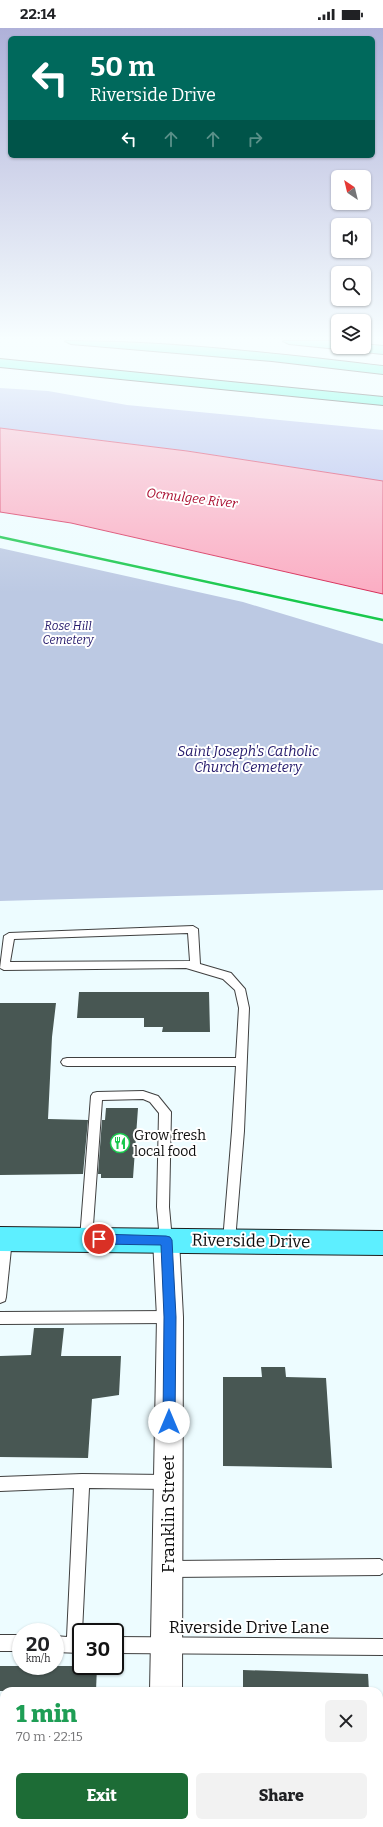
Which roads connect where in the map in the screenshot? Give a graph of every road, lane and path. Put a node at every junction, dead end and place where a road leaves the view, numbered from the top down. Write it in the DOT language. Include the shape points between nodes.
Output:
graph roads {
  1 [pos="195,967"];
  2 [pos="67,1062"];
  3 [pos="241,1062"];
  4 [pos="3,1239"];
  5 [pos="86,1239"];
  6 [pos="166,1240"];
  7 [pos="229,1241"];
  8 [pos="383,1243"];
  9 [pos="0,1297"];
  10 [pos="170,1317"];
  11 [pos="0,1318"];
  12 [pos="82,1481"];
  13 [pos="168,1482"];
  14 [pos="0,1484"];
  15 [pos="380,1567"];
  16 [pos="168,1569"];
  17 [pos="79,1623"];
  18 [pos="0,1643"];
  19 [pos="12,1643"];
  20 [pos="124,1645"];
  21 [pos="167,1646"];
  22 [pos="383,1647"];
  23 [pos="166,1687"];
  1 -- 1 [label="lane" via="186,964 4,966 9,936 193,929"];
  1 -- 3 [label="lane" via="227,976 240,989 244,1008"];
  2 -- 3 [label="lane"];
  3 -- 7 [label="lane"];
  4 -- 5 [label="main road, Riverside Drive"];
  4 -- 9 [label="lane"];
  5 -- 6 [label="main road, Riverside Drive"];
  5 -- 6 [label="lane" via="97,1096 143,1095 154,1099 165,1112 163,1207"];
  6 -- 7 [label="main road, Riverside Drive"];
  6 -- 10 [label="street, Franklin Street"];
  7 -- 8 [label="main road, Riverside Drive"];
  10 -- 11 [label="lane"];
  10 -- 13 [label="street, Franklin Street"];
  12 -- 13 [label="lane"];
  12 -- 14 [label="lane"];
  12 -- 17 [label="lane"];
  13 -- 16 [label="street, Franklin Street"];
  15 -- 16 [label="lane"];
  16 -- 21 [label="street, Franklin Street"];
  18 -- 19 [label="lane"];
  20 -- 21 [label="lane, Riverside Drive Lane"];
  21 -- 22 [label="lane, Riverside Drive Lane"];
  21 -- 23 [label="street, Franklin Street"];
}
